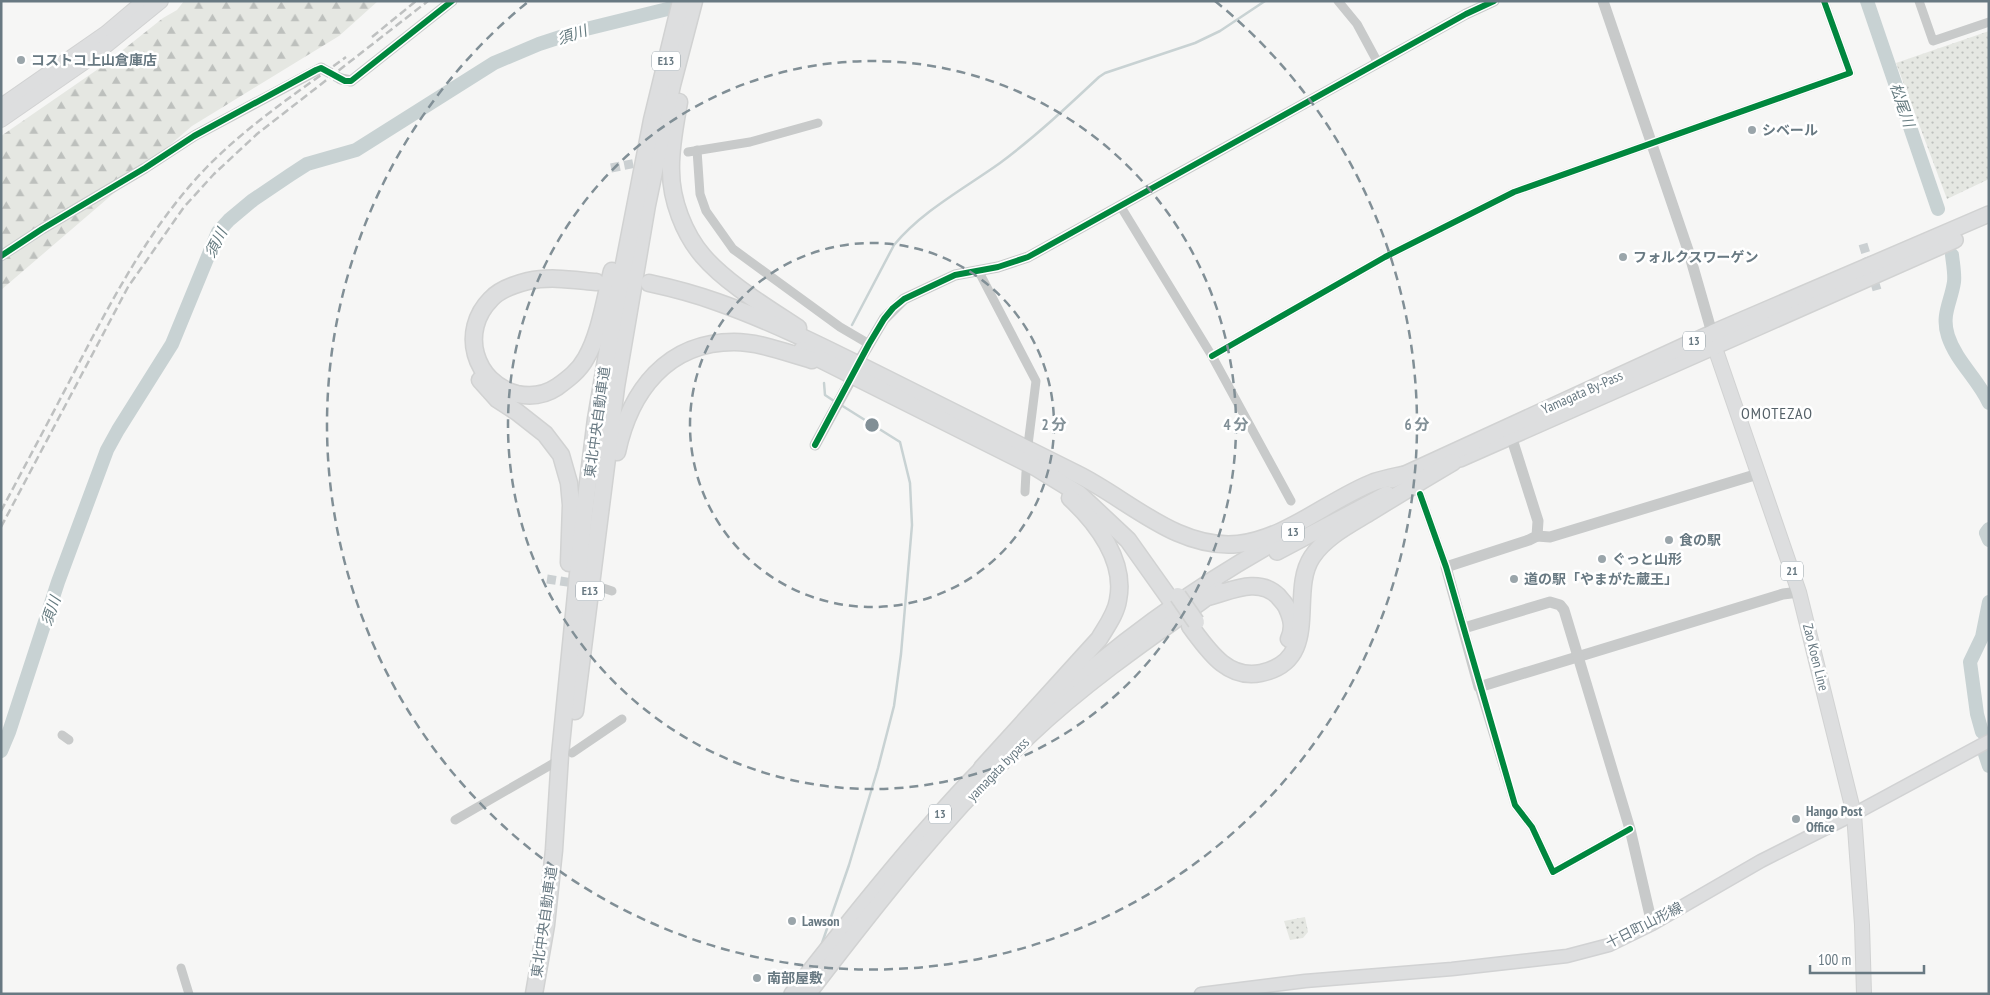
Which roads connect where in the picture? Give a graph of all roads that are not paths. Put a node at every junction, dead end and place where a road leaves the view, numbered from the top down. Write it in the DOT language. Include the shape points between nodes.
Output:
graph roads {
  1 [pos="144,1"];
  2 [pos="161,1"];
  3 [pos="452,1"];
  4 [pos="682,1"];
  5 [pos="695,1"];
  6 [pos="1338,1"];
  7 [pos="1494,1"];
  8 [pos="1603,1"];
  9 [pos="1824,1"];
  10 [pos="1919,1"];
  11 [pos="1989,22"];
  12 [pos="1378,63"];
  13 [pos="321,68"];
  14 [pos="341,79"];
  15 [pos="1,106"];
  16 [pos="1,120"];
  17 [pos="659,120"];
  18 [pos="818,123"];
  19 [pos="1651,142"];
  20 [pos="1121,207"];
  21 [pos="1989,214"];
  22 [pos="1989,224"];
  23 [pos="1,256"];
  24 [pos="978,270"];
  25 [pos="648,287"];
  26 [pos="1713,339"];
  27 [pos="869,344"];
  28 [pos="1212,356"];
  29 [pos="861,358"];
  30 [pos="841,363"];
  31 [pos="849,383"];
  32 [pos="1511,436"];
  33 [pos="815,445"];
  34 [pos="1028,448"];
  35 [pos="1453,462"];
  36 [pos="1031,469"];
  37 [pos="1402,474"];
  38 [pos="1758,474"];
  39 [pos="1026,492"];
  40 [pos="1420,494"];
  41 [pos="1291,501"];
  42 [pos="1537,536"];
  43 [pos="1446,567"];
  44 [pos="600,587"];
  45 [pos="612,591"];
  46 [pos="1799,592"];
  47 [pos="1207,598"];
  48 [pos="1175,599"];
  49 [pos="1193,624"];
  50 [pos="1464,628"];
  51 [pos="1579,656"];
  52 [pos="1479,687"];
  53 [pos="575,709"];
  54 [pos="622,719"];
  55 [pos="1989,741"];
  56 [pos="562,757"];
  57 [pos="982,768"];
  58 [pos="1854,814"];
  59 [pos="454,820"];
  60 [pos="1630,829"];
  61 [pos="554,850"];
  62 [pos="1652,924"];
  63 [pos="181,968"];
  64 [pos="189,994"];
  65 [pos="534,994"];
  66 [pos="792,994"];
  67 [pos="808,994"];
  68 [pos="1201,994"];
  69 [pos="1864,994"];
  1 -- 15 [label="main road" via="106,33"];
  2 -- 16 [label="main road" via="92,56"];
  3 -- 14 [label="street" via="351,81"];
  4 -- 17 [label="highway, E13" via="668,53"];
  5 -- 17 [label="highway, E13"];
  6 -- 12 [label="street" via="1356,24"];
  7 -- 12 [label="street"];
  8 -- 19 [label="street"];
  9 -- 19 [label="street" via="1850,73"];
  10 -- 11 [label="street" via="1932,41"];
  12 -- 20 [label="street"];
  13 -- 23 [label="street" via="194,136"];
  17 -- 30 [label="highway" via="675,201 685,228 702,256 725,277"];
  17 -- 53 [label="highway, 東北中央自動車道 / E13" via="616,388"];
  17 -- 56 [label="highway, 東北中央自動車道 / E13" via="610,336 596,419"];
  17 -- 56 [label="highway" via="616,256 594,341 586,359 570,378 550,391 528,396 504,390 486,374 476,357 473,336 479,315 492,298 509,287 548,279 598,278 540,272 509,277 488,288 473,307 465,328 466,352 477,377 497,399 545,434 561,455 569,483 571,505"];
  18 -- 27 [label="street" via="750,142 692,151 700,194 706,211 733,249 840,327"];
  19 -- 26 [label="street" via="1689,252"];
  19 -- 28 [label="street" via="1514,192 1475,211 1385,257"];
  20 -- 24 [label="street" via="1028,257"];
  20 -- 28 [label="street"];
  21 -- 26 [label="highway, Yamagata By-Pass / 13"];
  22 -- 26 [label="highway, Yamagata By-Pass / 13" via="1884,272"];
  24 -- 27 [label="street" via="955,275 904,299 884,319"];
  24 -- 34 [label="street" via="1036,381"];
  25 -- 30 [label="highway" via="752,324"];
  26 -- 32 [label="highway, Yamagata By-Pass / 13"];
  26 -- 37 [label="highway, Yamagata By-Pass / 13"];
  26 -- 38 [label="main road, Zao Koen Line / 21"];
  27 -- 29 [label="street"];
  28 -- 41 [label="street"];
  30 -- 34 [label="highway"];
  30 -- 36 [label="highway"];
  30 -- 53 [label="highway" via="752,344 719,343 675,358 647,383 627,418 619,443 606,509 590,643"];
  31 -- 33 [label="street"];
  32 -- 35 [label="highway, Yamagata By-Pass / 13"];
  32 -- 42 [label="street" via="1538,521"];
  34 -- 37 [label="highway" via="1176,532 1205,542 1238,544 1263,537 1374,482"];
  34 -- 48 [label="highway" via="1074,482 1121,524"];
  35 -- 47 [label="highway, Yamagata By-Pass / 13" via="1328,524 1274,554"];
  35 -- 49 [label="highway" via="1335,534 1312,557 1306,573 1302,625 1297,644 1278,667 1257,674 1233,671 1222,665"];
  36 -- 39 [label="street"];
  36 -- 48 [label="highway" via="1079,494 1104,516 1128,540"];
  36 -- 57 [label="highway" via="1078,506 1102,535 1114,559 1118,601 1099,639"];
  37 -- 57 [label="highway, Yamagata By-Pass / 13" via="1268,546 1176,605 1086,672"];
  38 -- 42 [label="street" via="1550,537"];
  38 -- 46 [label="main road, Zao Koen Line / 21"];
  40 -- 43 [label="street"];
  42 -- 43 [label="street"];
  43 -- 50 [label="street"];
  44 -- 45 [label="street"];
  46 -- 51 [label="street" via="1783,594"];
  46 -- 58 [label="main road, Zao Koen Line / 21"];
  47 -- 49 [label="highway" via="1242,587 1263,588 1274,593 1286,605 1292,620 1285,649 1272,661 1252,665 1238,662 1225,656"];
  47 -- 67 [label="highway, yamagata bypass / 13" via="1112,666 1029,736 973,792 920,853"];
  48 -- 49 [label="highway"];
  50 -- 51 [label="street" via="1550,602 1556,603 1564,610"];
  50 -- 52 [label="street"];
  51 -- 52 [label="street"];
  51 -- 60 [label="street"];
  52 -- 60 [label="street" via="1514,805 1532,827 1553,872"];
  53 -- 61 [label="highway, 東北中央自動車道 / E13"];
  54 -- 56 [label="street"];
  55 -- 58 [label="main road, 十日町山形線"];
  56 -- 59 [label="street"];
  56 -- 61 [label="highway, 東北中央自動車道 / E13"];
  57 -- 66 [label="highway, yamagata bypass / 13" via="876,889"];
  58 -- 62 [label="main road, 十日町山形線"];
  58 -- 69 [label="main road, Zao Koen Line / 21"];
  60 -- 62 [label="street"];
  61 -- 65 [label="highway, 東北中央自動車道 / E13"];
  62 -- 68 [label="main road, 十日町山形線" via="1609,945 1567,956"];
  63 -- 64 [label="street"];
}
